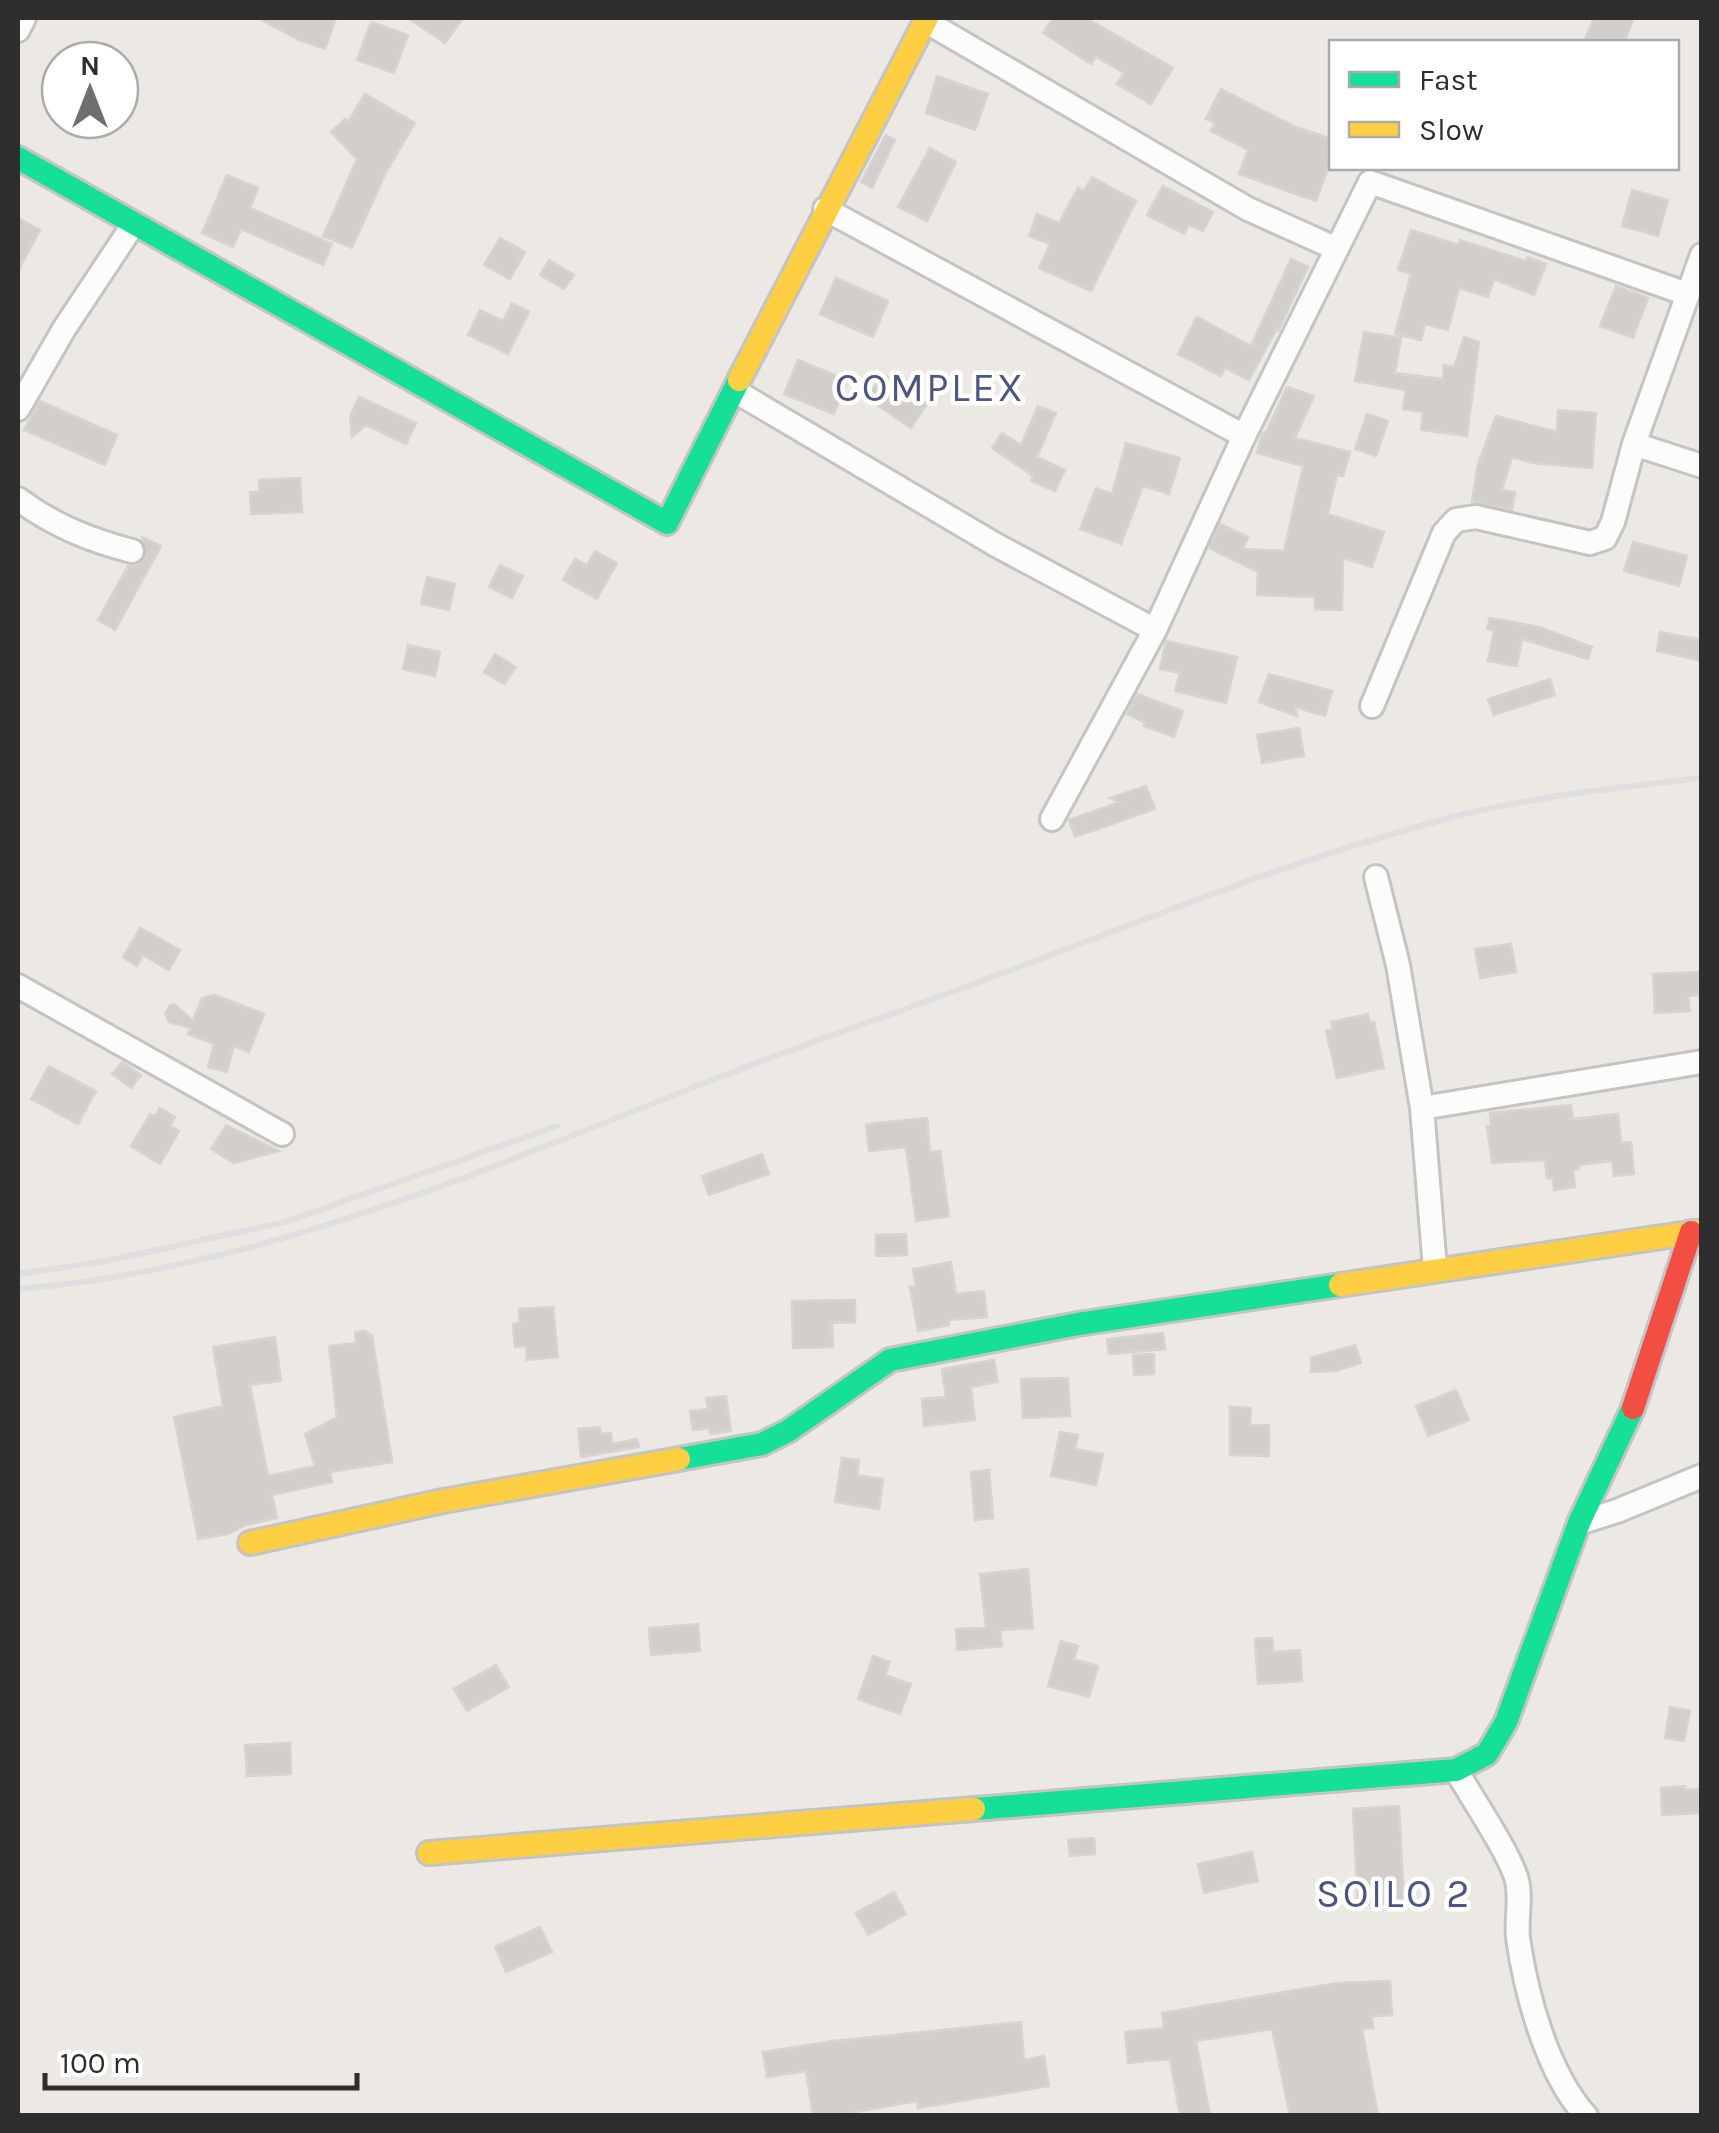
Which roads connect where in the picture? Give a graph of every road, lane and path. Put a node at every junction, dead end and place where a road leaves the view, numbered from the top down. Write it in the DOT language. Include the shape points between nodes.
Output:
graph roads {
  1 [pos="24,18"];
  2 [pos="926,19"];
  3 [pos="18,30"];
  4 [pos="18,158"];
  5 [pos="825,209"];
  6 [pos="134,224"];
  7 [pos="1337,250"];
  8 [pos="1702,255"];
  9 [pos="1688,294"];
  10 [pos="735,391"];
  11 [pos="18,409"];
  12 [pos="1244,436"];
  13 [pos="1634,444"];
  14 [pos="1702,466"];
  15 [pos="18,500"];
  16 [pos="132,551"];
  17 [pos="1155,630"];
  18 [pos="1372,706"];
  19 [pos="1052,819"];
  20 [pos="1376,877"];
  21 [pos="18,986"];
  22 [pos="1702,1062"];
  23 [pos="1422,1108"];
  24 [pos="282,1134"];
  25 [pos="1696,1232"];
  26 [pos="1435,1268"];
  27 [pos="1702,1476"];
  28 [pos="1580,1522"];
  29 [pos="250,1543"];
  30 [pos="1456,1770"];
  31 [pos="429,1854"];
  32 [pos="1586,2116"];
  1 -- 3 [label="street"];
  2 -- 5 [label="street"];
  2 -- 7 [label="street" via="1248,209"];
  4 -- 6 [label="street"];
  5 -- 10 [label="street"];
  5 -- 12 [label="street"];
  6 -- 10 [label="street" via="666,523"];
  6 -- 11 [label="street"];
  7 -- 9 [label="street" via="1370,182"];
  7 -- 12 [label="street"];
  8 -- 9 [label="street"];
  9 -- 13 [label="street"];
  10 -- 17 [label="street"];
  12 -- 17 [label="street"];
  13 -- 14 [label="street"];
  13 -- 18 [label="street" via="1605,538 1590,543 1476,518 1456,520 1444,533"];
  15 -- 16 [label="street" via="50,522"];
  17 -- 19 [label="street"];
  20 -- 23 [label="street"];
  21 -- 24 [label="street"];
  22 -- 23 [label="street"];
  23 -- 26 [label="street"];
  25 -- 26 [label="street"];
  25 -- 28 [label="street" via="1640,1392"];
  26 -- 29 [label="street" via="890,1360 762,1444"];
  27 -- 28 [label="street"];
  28 -- 30 [label="street" via="1506,1722 1487,1754"];
  30 -- 31 [label="street"];
  30 -- 32 [label="street" via="1517,1879 1518,1935 1532,2006"];
}
